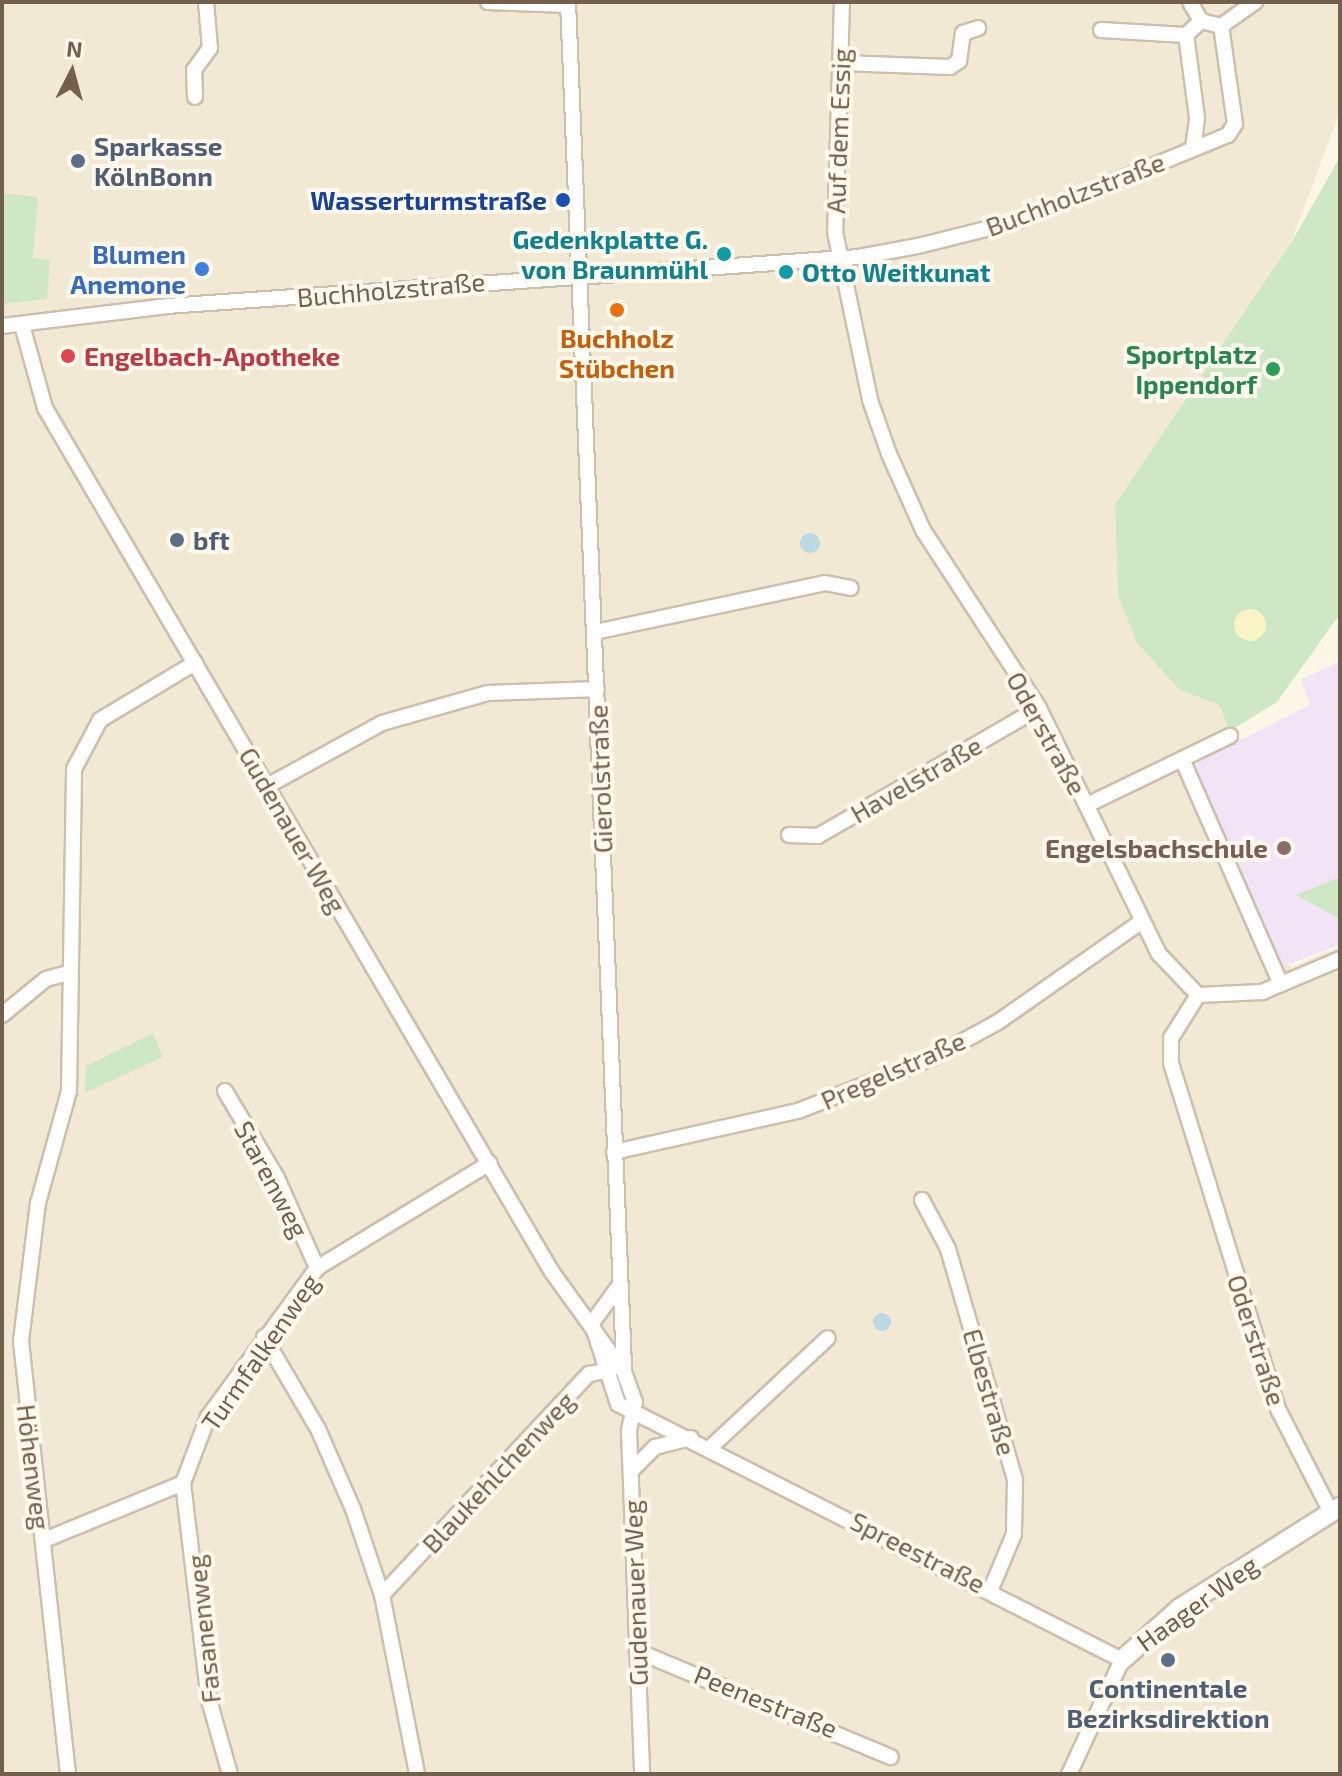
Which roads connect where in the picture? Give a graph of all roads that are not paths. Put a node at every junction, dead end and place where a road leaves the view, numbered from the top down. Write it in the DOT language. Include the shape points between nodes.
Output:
graph roads {
  1 [pos="488,2"];
  2 [pos="842,2"];
  3 [pos="1190,2"];
  4 [pos="1255,2"];
  5 [pos="204,3"];
  6 [pos="568,4"];
  7 [pos="1201,21"];
  8 [pos="1221,26"];
  9 [pos="978,28"];
  10 [pos="1101,30"];
  11 [pos="1186,35"];
  12 [pos="841,63"];
  13 [pos="195,97"];
  14 [pos="1193,148"];
  15 [pos="844,257"];
  16 [pos="581,273"];
  17 [pos="22,325"];
  18 [pos="2,326"];
  19 [pos="851,588"];
  20 [pos="595,632"];
  21 [pos="195,663"];
  22 [pos="597,689"];
  23 [pos="1039,708"];
  24 [pos="1230,736"];
  25 [pos="1182,759"];
  26 [pos="267,786"];
  27 [pos="1087,805"];
  28 [pos="789,835"];
  29 [pos="1142,921"];
  30 [pos="1340,959"];
  31 [pos="68,973"];
  32 [pos="1281,984"];
  33 [pos="1198,995"];
  34 [pos="2,1015"];
  35 [pos="225,1091"];
  36 [pos="614,1152"];
  37 [pos="490,1163"];
  38 [pos="922,1200"];
  39 [pos="317,1268"];
  40 [pos="619,1286"];
  41 [pos="592,1323"];
  42 [pos="264,1337"];
  43 [pos="828,1338"];
  44 [pos="604,1371"];
  45 [pos="624,1372"];
  46 [pos="633,1413"];
  47 [pos="691,1438"];
  48 [pos="712,1446"];
  49 [pos="630,1472"];
  50 [pos="183,1483"];
  51 [pos="1336,1509"];
  52 [pos="44,1540"];
  53 [pos="991,1589"];
  54 [pos="382,1595"];
  55 [pos="637,1651"];
  56 [pos="1122,1660"];
  57 [pos="891,1757"];
  58 [pos="68,1774"];
  59 [pos="230,1774"];
  60 [pos="417,1774"];
  61 [pos="642,1774"];
  62 [pos="1069,1774"];
  1 -- 6 [label="street"];
  2 -- 12 [label="street, Auf dem Essig"];
  3 -- 7 [label="street"];
  4 -- 8 [label="street"];
  5 -- 13 [label="street" via="210,48 194,70"];
  6 -- 16 [label="street, Gierolstraße"];
  7 -- 8 [label="street"];
  7 -- 11 [label="street"];
  8 -- 14 [label="street, Buchholzstraße" via="1235,124 1219,140"];
  9 -- 12 [label="street" via="963,33 959,61 950,67"];
  10 -- 11 [label="street"];
  11 -- 14 [label="street, Buchholzstraße" via="1197,118"];
  12 -- 15 [label="street, Auf dem Essig" via="835,218"];
  14 -- 15 [label="street, Buchholzstraße" via="1018,221"];
  15 -- 16 [label="street, Buchholzstraße"];
  15 -- 23 [label="street, Oderstraße" via="870,400 903,489"];
  16 -- 17 [label="street, Buchholzstraße"];
  16 -- 20 [label="street, Gierolstraße"];
  17 -- 18 [label="street, Buchholzstraße"];
  17 -- 21 [label="street, Gudenauer Weg" via="45,408"];
  19 -- 20 [label="street" via="825,583"];
  20 -- 22 [label="street, Gierolstraße"];
  21 -- 26 [label="street, Gudenauer Weg"];
  21 -- 31 [label="street, Höhenweg" via="100,720 77,753"];
  22 -- 26 [label="street" via="488,693 382,723"];
  22 -- 36 [label="street, Gierolstraße"];
  23 -- 27 [label="street, Oderstraße"];
  23 -- 28 [label="street, Havelstraße" via="818,836"];
  24 -- 25 [label="street"];
  25 -- 27 [label="street"];
  25 -- 32 [label="street"];
  26 -- 37 [label="street, Gudenauer Weg"];
  27 -- 29 [label="street, Oderstraße"];
  29 -- 33 [label="street, Oderstraße" via="1159,954"];
  29 -- 36 [label="street, Pregelstraße" via="998,1022 932,1058 798,1111"];
  30 -- 32 [label="street"];
  31 -- 34 [label="street" via="46,979"];
  31 -- 52 [label="street, Höhenweg" via="69,1091 38,1203 21,1341"];
  32 -- 33 [label="street" via="1243,997"];
  33 -- 51 [label="street, Oderstraße" via="1176,1027 1171,1063 1279,1411"];
  35 -- 39 [label="street, Starenweg" via="277,1178"];
  36 -- 40 [label="street, Gierolstraße"];
  37 -- 39 [label="street, Turmfalkenweg"];
  37 -- 41 [label="street, Gudenauer Weg" via="556,1278"];
  38 -- 53 [label="street, Elbestraße" via="944,1236 1015,1480 1014,1534"];
  39 -- 42 [label="street, Turmfalkenweg"];
  40 -- 41 [label="street"];
  40 -- 45 [label="street, Gierolstraße" via="627,1318"];
  41 -- 44 [label="street, Gudenauer Weg"];
  41 -- 45 [label="street, Gudenauer Weg"];
  42 -- 50 [label="street, Turmfalkenweg" via="208,1417"];
  42 -- 54 [label="street" via="318,1429"];
  43 -- 48 [label="street"];
  44 -- 45 [label="street"];
  44 -- 46 [label="street, Gudenauer Weg" via="618,1404"];
  44 -- 54 [label="street, Blaukehlchenweg" via="589,1374"];
  45 -- 46 [label="street, Gudenauer Weg"];
  46 -- 47 [label="street, Spreestraße"];
  46 -- 49 [label="street, Gudenauer Weg"];
  47 -- 48 [label="street, Spreestraße"];
  47 -- 49 [label="street" via="655,1447"];
  48 -- 53 [label="street, Spreestraße"];
  49 -- 55 [label="street, Gudenauer Weg"];
  50 -- 52 [label="street"];
  50 -- 59 [label="street, Fasanenweg" via="209,1700"];
  51 -- 56 [label="street, Haager Weg" via="1180,1608"];
  52 -- 58 [label="street, Höhenweg"];
  53 -- 56 [label="street, Spreestraße"];
  54 -- 60 [label="street"];
  55 -- 57 [label="street, Peenestraße"];
  55 -- 61 [label="street, Gudenauer Weg"];
  56 -- 62 [label="street, Haager Weg"];
}
